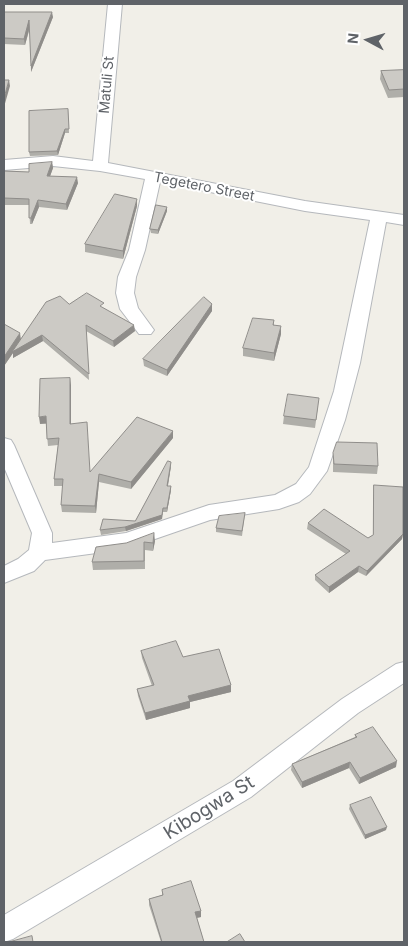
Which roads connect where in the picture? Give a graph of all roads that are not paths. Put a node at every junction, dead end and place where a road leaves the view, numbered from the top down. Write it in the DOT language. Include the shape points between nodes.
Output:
graph roads {
  1 [pos="115,4"];
  2 [pos="4,165"];
  3 [pos="100,166"];
  4 [pos="152,177"];
  5 [pos="379,218"];
  6 [pos="404,220"];
  7 [pos="145,330"];
  8 [pos="4,445"];
  9 [pos="40,552"];
  10 [pos="4,576"];
  11 [pos="404,671"];
  12 [pos="4,930"];
  1 -- 3 [label="street, Matuli St"];
  2 -- 3 [label="street, Tegetero Street" via="53,161"];
  3 -- 4 [label="street, Tegetero Street"];
  4 -- 5 [label="street, Tegetero Street"];
  4 -- 7 [label="street" via="125,293 130,309"];
  5 -- 6 [label="street, Tegetero Street"];
  5 -- 9 [label="street" via="331,432 314,477 300,492 277,504 231,507 208,513 137,539"];
  8 -- 9 [label="street" via="42,533"];
  9 -- 10 [label="street" via="30,563"];
  11 -- 12 [label="street, Kibogwa St" via="350,706 242,789"];
}
